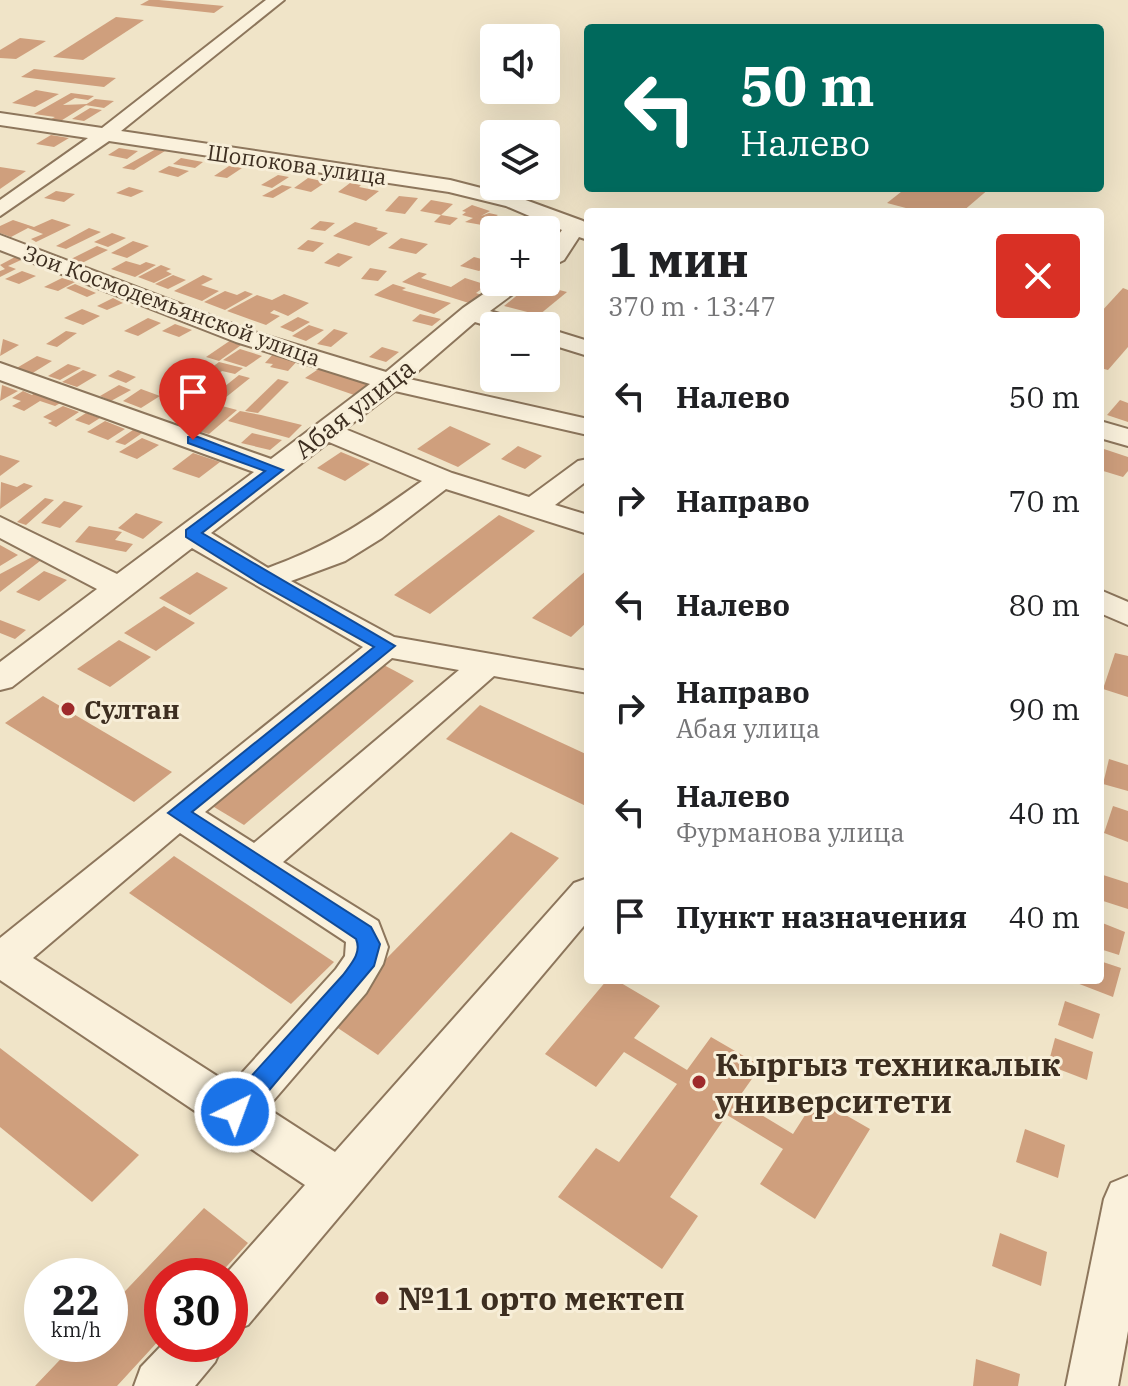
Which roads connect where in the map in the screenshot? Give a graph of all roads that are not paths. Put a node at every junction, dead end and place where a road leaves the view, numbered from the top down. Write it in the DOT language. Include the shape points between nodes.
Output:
graph roads {
  1 [pos="276,0"];
  2 [pos="0,119"];
  3 [pos="105,135"];
  4 [pos="0,210"];
  5 [pos="581,229"];
  6 [pos="0,242"];
  7 [pos="560,251"];
  8 [pos="496,296"];
  9 [pos="471,313"];
  10 [pos="480,316"];
  11 [pos="560,340"];
  12 [pos="584,348"];
  13 [pos="0,371"];
  14 [pos="391,381"];
  15 [pos="584,426"];
  16 [pos="1104,430"];
  17 [pos="326,431"];
  18 [pos="1128,438"];
  19 [pos="276,470"];
  20 [pos="584,470"];
  21 [pos="442,479"];
  22 [pos="533,508"];
  23 [pos="584,524"];
  24 [pos="0,526"];
  25 [pos="191,534"];
  26 [pos="265,580"];
  27 [pos="118,587"];
  28 [pos="1104,602"];
  29 [pos="1128,615"];
  30 [pos="386,646"];
  31 [pos="490,662"];
  32 [pos="0,679"];
  33 [pos="584,681"];
  34 [pos="178,813"];
  35 [pos="255,864"];
  36 [pos="584,899"];
  37 [pos="2,961"];
  38 [pos="235,1112"];
  39 [pos="341,1182"];
  40 [pos="1128,1199"];
  41 [pos="248,1287"];
  42 [pos="181,1362"];
  43 [pos="160,1386"];
  44 [pos="1092,1386"];
  1 -- 3 [label="street"];
  2 -- 3 [label="street, Шопокова улица"];
  3 -- 4 [label="street"];
  3 -- 5 [label="street, Шопокова улица" via="450,186 513,202"];
  5 -- 7 [label="street"];
  6 -- 14 [label="street, Зои Космодемьянской улица" via="247,337"];
  8 -- 9 [label="street, Абая улица"];
  9 -- 10 [label="street"];
  9 -- 14 [label="street, Абая улица"];
  11 -- 12 [label="street"];
  13 -- 19 [label="street"];
  14 -- 15 [label="street, Зои Космодемьянской улица"];
  14 -- 17 [label="street, Абая улица"];
  16 -- 18 [label="street"];
  17 -- 19 [label="street, Абая улица"];
  17 -- 21 [label="street"];
  19 -- 25 [label="street, Абая улица"];
  20 -- 22 [label="street"];
  21 -- 22 [label="street"];
  21 -- 26 [label="street" via="334,554"];
  22 -- 23 [label="street"];
  24 -- 27 [label="street"];
  25 -- 26 [label="street"];
  25 -- 27 [label="street, Абая улица"];
  26 -- 30 [label="street"];
  27 -- 32 [label="street, Абая улица"];
  28 -- 29 [label="street"];
  30 -- 31 [label="street"];
  30 -- 34 [label="street"];
  31 -- 33 [label="street"];
  31 -- 35 [label="street"];
  34 -- 35 [label="street"];
  34 -- 37 [label="street"];
  35 -- 38 [label="street" via="364,933 369,944 366,960 351,981"];
  36 -- 39 [label="street"];
  37 -- 38 [label="street"];
  38 -- 39 [label="street"];
  39 -- 41 [label="street"];
  40 -- 44 [label="street"];
  42 -- 43 [label="street"];
}
